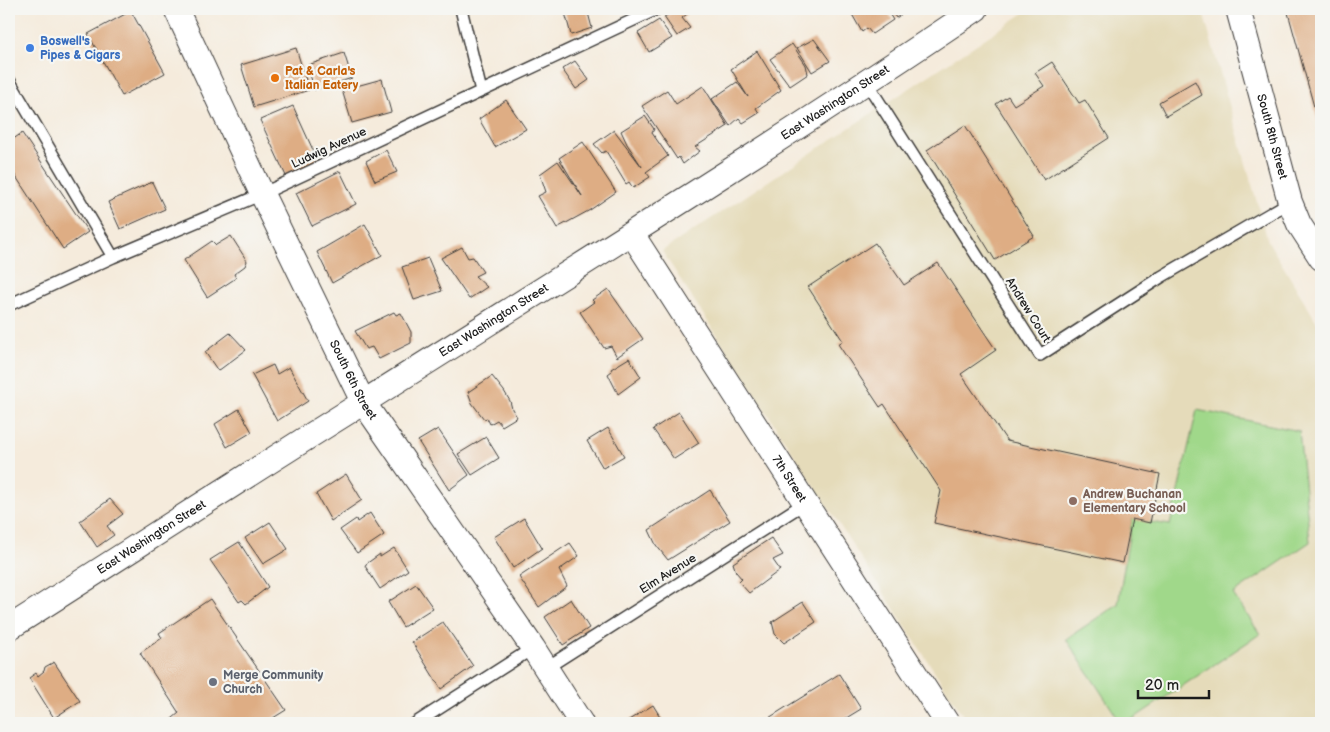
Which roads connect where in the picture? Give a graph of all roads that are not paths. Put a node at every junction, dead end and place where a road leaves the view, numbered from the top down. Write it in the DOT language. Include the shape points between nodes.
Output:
graph roads {
  1 [pos="176,9"];
  2 [pos="461,9"];
  3 [pos="657,9"];
  4 [pos="976,9"];
  5 [pos="1238,9"];
  6 [pos="9,80"];
  7 [pos="867,83"];
  8 [pos="481,91"];
  9 [pos="262,194"];
  10 [pos="1290,202"];
  11 [pos="632,234"];
  12 [pos="113,258"];
  13 [pos="1321,258"];
  14 [pos="9,305"];
  15 [pos="363,402"];
  16 [pos="805,503"];
  17 [pos="9,628"];
  18 [pos="533,648"];
  19 [pos="546,668"];
  20 [pos="938,720"];
  21 [pos="416,723"];
  22 [pos="581,723"];
  1 -- 9 [label="street, South 6th Street"];
  2 -- 8 [label="lane"];
  3 -- 8 [label="lane, Ludwig Avenue"];
  4 -- 7 [label="street, East Washington Street"];
  5 -- 10 [label="street, South 8th Street"];
  6 -- 12 [label="lane"];
  7 -- 10 [label="lane, Andrew Court" via="1040,355 1161,277"];
  7 -- 11 [label="street, East Washington Street"];
  8 -- 9 [label="lane, Ludwig Avenue"];
  9 -- 12 [label="lane, Ludwig Avenue"];
  9 -- 15 [label="street, South 6th Street"];
  10 -- 13 [label="street, South 8th Street" via="1299,224"];
  11 -- 15 [label="street, East Washington Street"];
  11 -- 16 [label="street, 7th Street"];
  12 -- 14 [label="lane, Ludwig Avenue"];
  15 -- 17 [label="street, East Washington Street"];
  15 -- 18 [label="street, South 6th Street"];
  16 -- 19 [label="lane, Elm Avenue"];
  16 -- 20 [label="street, 7th Street"];
  18 -- 19 [label="street, South 6th Street"];
  18 -- 21 [label="lane"];
  19 -- 22 [label="street, South 6th Street"];
}
